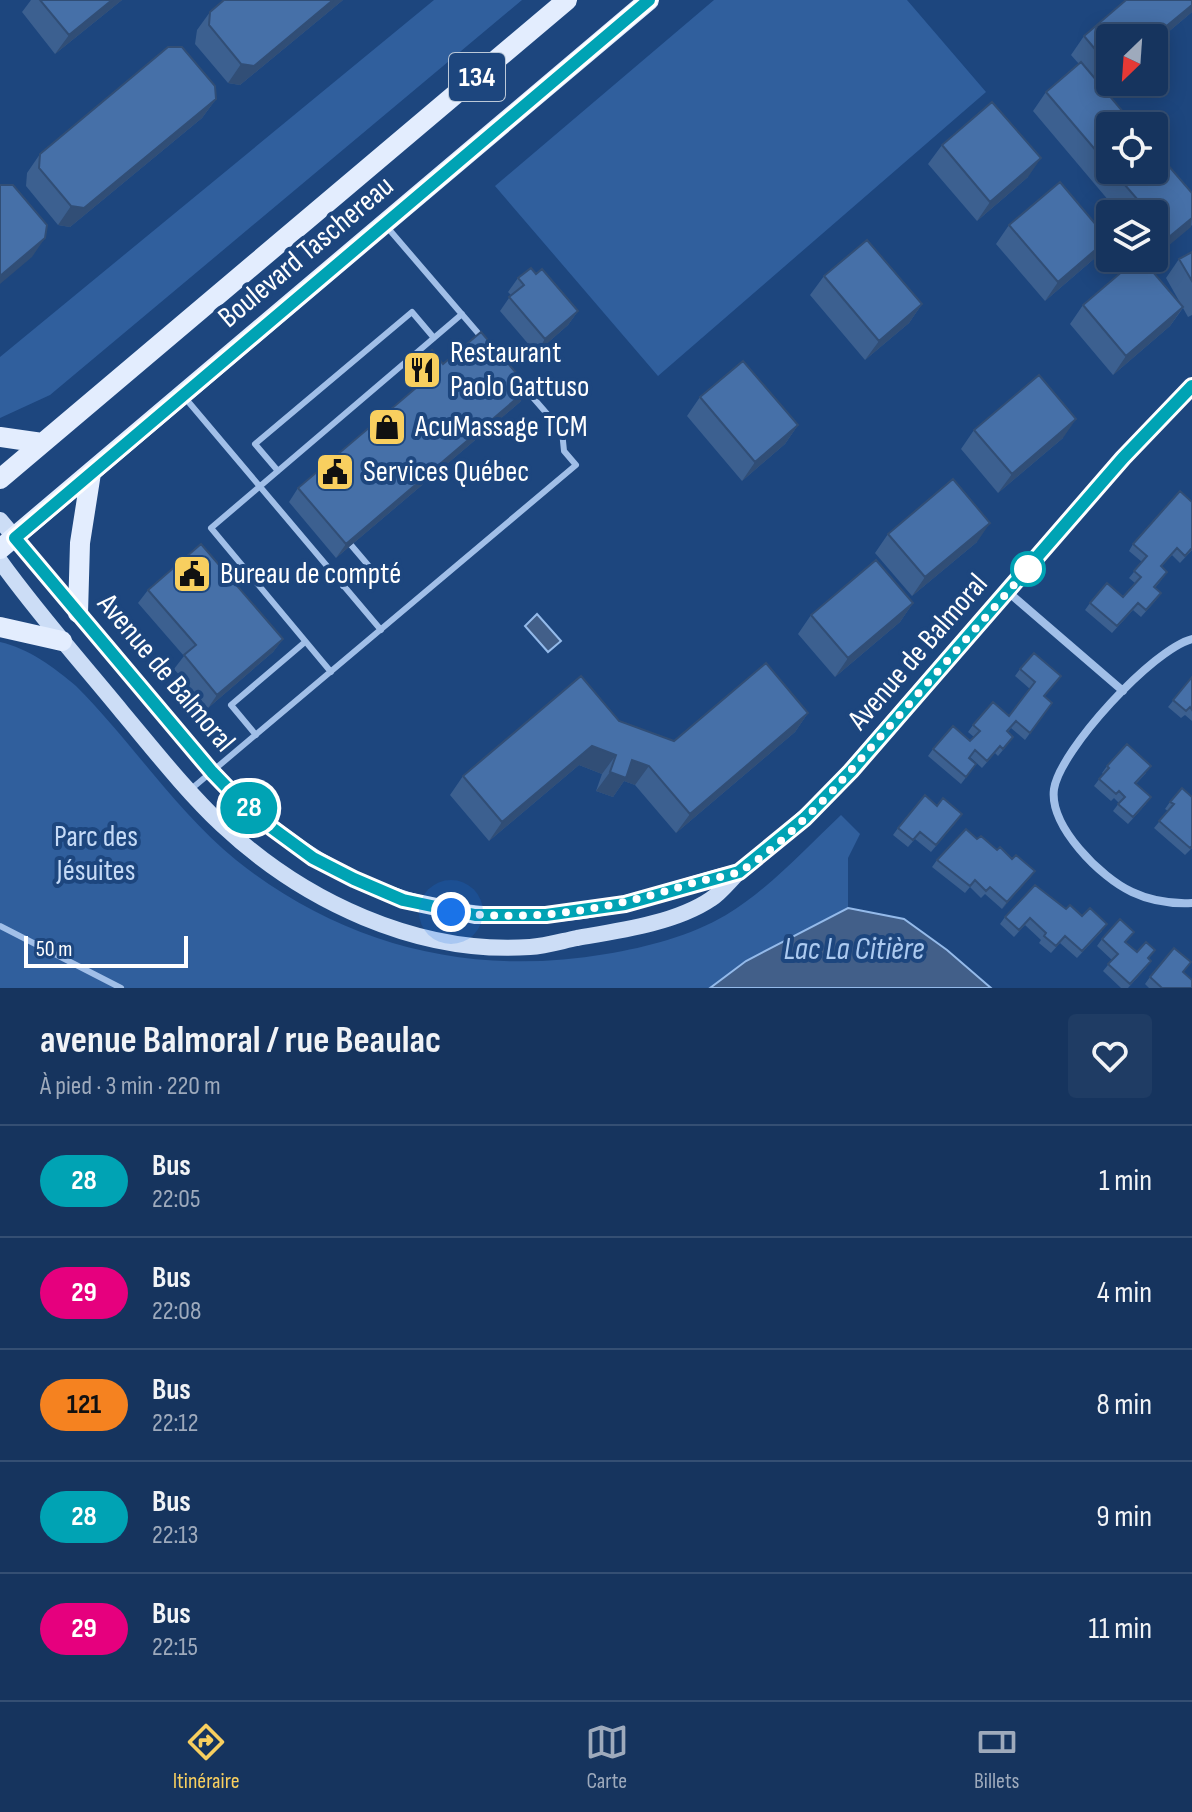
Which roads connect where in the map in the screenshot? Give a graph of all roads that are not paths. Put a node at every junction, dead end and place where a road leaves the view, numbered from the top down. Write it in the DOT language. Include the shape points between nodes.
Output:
graph roads {
  1 [pos="567,0"];
  2 [pos="649,0"];
  3 [pos="385,224"];
  4 [pos="462,314"];
  5 [pos="434,338"];
  6 [pos="489,346"];
  7 [pos="516,378"];
  8 [pos="1192,386"];
  9 [pos="183,396"];
  10 [pos="0,437"];
  11 [pos="42,443"];
  12 [pos="278,471"];
  13 [pos="91,473"];
  14 [pos="0,479"];
  15 [pos="260,486"];
  16 [pos="0,520"];
  17 [pos="7,544"];
  18 [pos="351,545"];
  19 [pos="0,561"];
  20 [pos="343,586"];
  21 [pos="1008,592"];
  22 [pos="78,613"];
  23 [pos="0,627"];
  24 [pos="381,630"];
  25 [pos="1192,639"];
  26 [pos="62,641"];
  27 [pos="305,642"];
  28 [pos="331,672"];
  29 [pos="1123,691"];
  30 [pos="256,735"];
  31 [pos="212,772"];
  32 [pos="190,790"];
  33 [pos="739,872"];
  34 [pos="1192,903"];
  35 [pos="0,926"];
  36 [pos="121,988"];
  1 -- 11 [label="main road, Boulevard Taschereau / 134"];
  2 -- 3 [label="main road, Boulevard Taschereau / 134"];
  3 -- 4 [label="lane"];
  3 -- 9 [label="main road, Boulevard Taschereau / 134"];
  4 -- 5 [label="lane"];
  4 -- 6 [label="lane"];
  5 -- 12 [label="lane"];
  5 -- 12 [label="lane" via="412,312 255,444"];
  7 -- 24 [label="lane" via="562,431 564,451 576,465"];
  8 -- 21 [label="street, Avenue de Balmoral"];
  9 -- 13 [label="main road, Boulevard Taschereau / 134"];
  9 -- 15 [label="lane"];
  10 -- 11 [label="main road"];
  11 -- 14 [label="main road, Boulevard Taschereau / 134"];
  12 -- 15 [label="lane"];
  13 -- 17 [label="main road, Boulevard Taschereau / 134"];
  13 -- 22 [label="main road" via="80,543"];
  15 -- 20 [label="lane"];
  15 -- 27 [label="lane" via="211,528"];
  16 -- 17 [label="street, Avenue de Balmoral"];
  17 -- 22 [label="street, Avenue de Balmoral"];
  18 -- 20 [label="lane" via="368,565"];
  19 -- 26 [label="street, Avenue de Balmoral"];
  20 -- 24 [label="lane"];
  21 -- 29 [label="street"];
  21 -- 33 [label="street, Avenue de Balmoral" via="829,795"];
  22 -- 31 [label="street, Avenue de Balmoral"];
  23 -- 26 [label="main road"];
  24 -- 28 [label="lane"];
  25 -- 29 [label="street" via="1156,659"];
  26 -- 32 [label="street, Avenue de Balmoral"];
  27 -- 28 [label="lane"];
  27 -- 30 [label="lane" via="231,705"];
  28 -- 30 [label="lane"];
  29 -- 34 [label="street" via="1065,761 1053,803 1071,839 1125,888 1153,900"];
  30 -- 31 [label="lane"];
  31 -- 32 [label="lane"];
  31 -- 33 [label="street, Avenue de Balmoral" via="259,818 313,858 403,900 451,912 500,916 587,911"];
  32 -- 33 [label="street, Avenue de Balmoral" via="247,848 300,885 369,919 446,941 531,947 622,930 712,899"];
  35 -- 36 [label="lane"];
}
